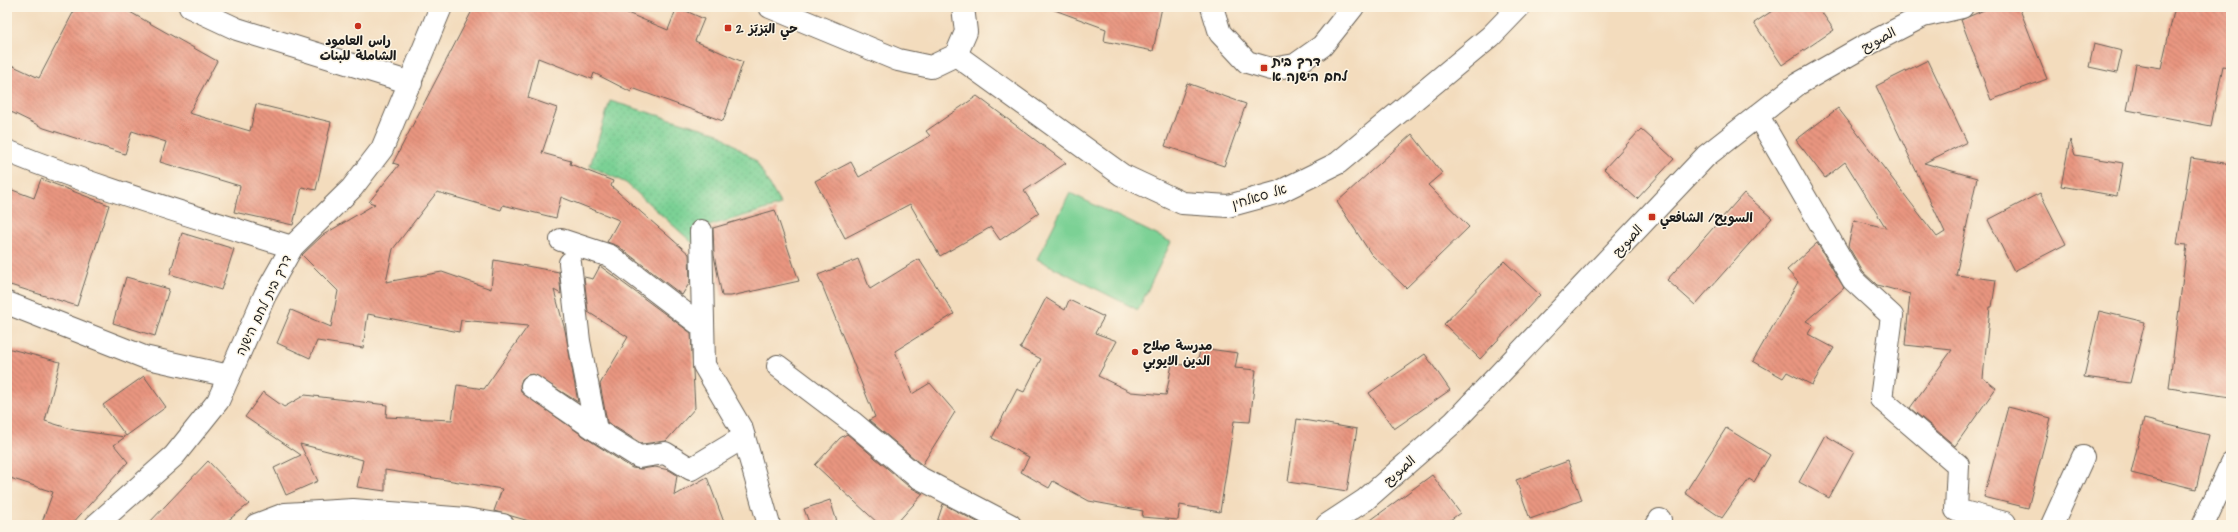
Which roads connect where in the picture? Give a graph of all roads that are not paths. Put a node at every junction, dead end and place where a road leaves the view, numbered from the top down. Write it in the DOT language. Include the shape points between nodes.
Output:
graph roads {
  1 [pos="190,7"];
  2 [pos="441,7"];
  3 [pos="770,7"];
  4 [pos="964,7"];
  5 [pos="1212,7"];
  6 [pos="1353,7"];
  7 [pos="1519,7"];
  8 [pos="1962,7"];
  9 [pos="956,54"];
  10 [pos="411,83"];
  11 [pos="1758,116"];
  12 [pos="7,151"];
  13 [pos="701,232"];
  14 [pos="561,240"];
  15 [pos="292,247"];
  16 [pos="570,263"];
  17 [pos="7,303"];
  18 [pos="703,328"];
  19 [pos="778,366"];
  20 [pos="229,376"];
  21 [pos="532,386"];
  22 [pos="596,430"];
  23 [pos="744,437"];
  24 [pos="2083,457"];
  25 [pos="2231,464"];
  26 [pos="468,522"];
  27 [pos="2005,523"];
  28 [pos="96,525"];
  29 [pos="256,525"];
  30 [pos="503,525"];
  31 [pos="769,525"];
  32 [pos="1010,525"];
  33 [pos="1327,525"];
  34 [pos="2052,525"];
  35 [pos="2203,525"];
  1 -- 10 [label="street" via="237,29"];
  2 -- 10 [label="street, דרך בית לחם הישנה"];
  3 -- 9 [label="street" via="898,60 931,67"];
  4 -- 9 [label="street" via="966,32"];
  5 -- 6 [label="street" via="1220,33 1247,62 1271,69 1295,65 1322,46"];
  7 -- 9 [label="street, אל סאלחין" via="1491,36 1338,163 1279,192 1228,206 1182,203 1122,175"];
  8 -- 11 [label="street, الصويح" via="1923,16 1861,48 1798,84"];
  10 -- 15 [label="street, דרך בית לחם הישנה" via="382,149 352,188"];
  11 -- 27 [label="street" via="1853,280 1892,316 1881,399 1958,465 1956,510"];
  11 -- 33 [label="street, الصويح" via="1706,156 1454,422 1364,500"];
  12 -- 15 [label="street" via="56,171"];
  13 -- 18 [label="street"];
  14 -- 18 [label="street" via="610,256"];
  15 -- 20 [label="street, דרך בית לחם הישנה" via="265,295"];
  16 -- 22 [label="street" via="579,341"];
  17 -- 20 [label="street" via="144,357"];
  18 -- 23 [label="street" via="704,365"];
  19 -- 32 [label="street" via="852,422 916,476"];
  20 -- 28 [label="street, דרך בית לחם הישנה" via="218,401 174,456"];
  21 -- 22 [label="street"];
  22 -- 23 [label="street" via="639,457 665,453 691,469"];
  23 -- 31 [label="street"];
  24 -- 34 [label="street"];
  25 -- 35 [label="street"];
  26 -- 29 [label="street" via="353,510 285,514"];
  26 -- 30 [label="street"];
}
